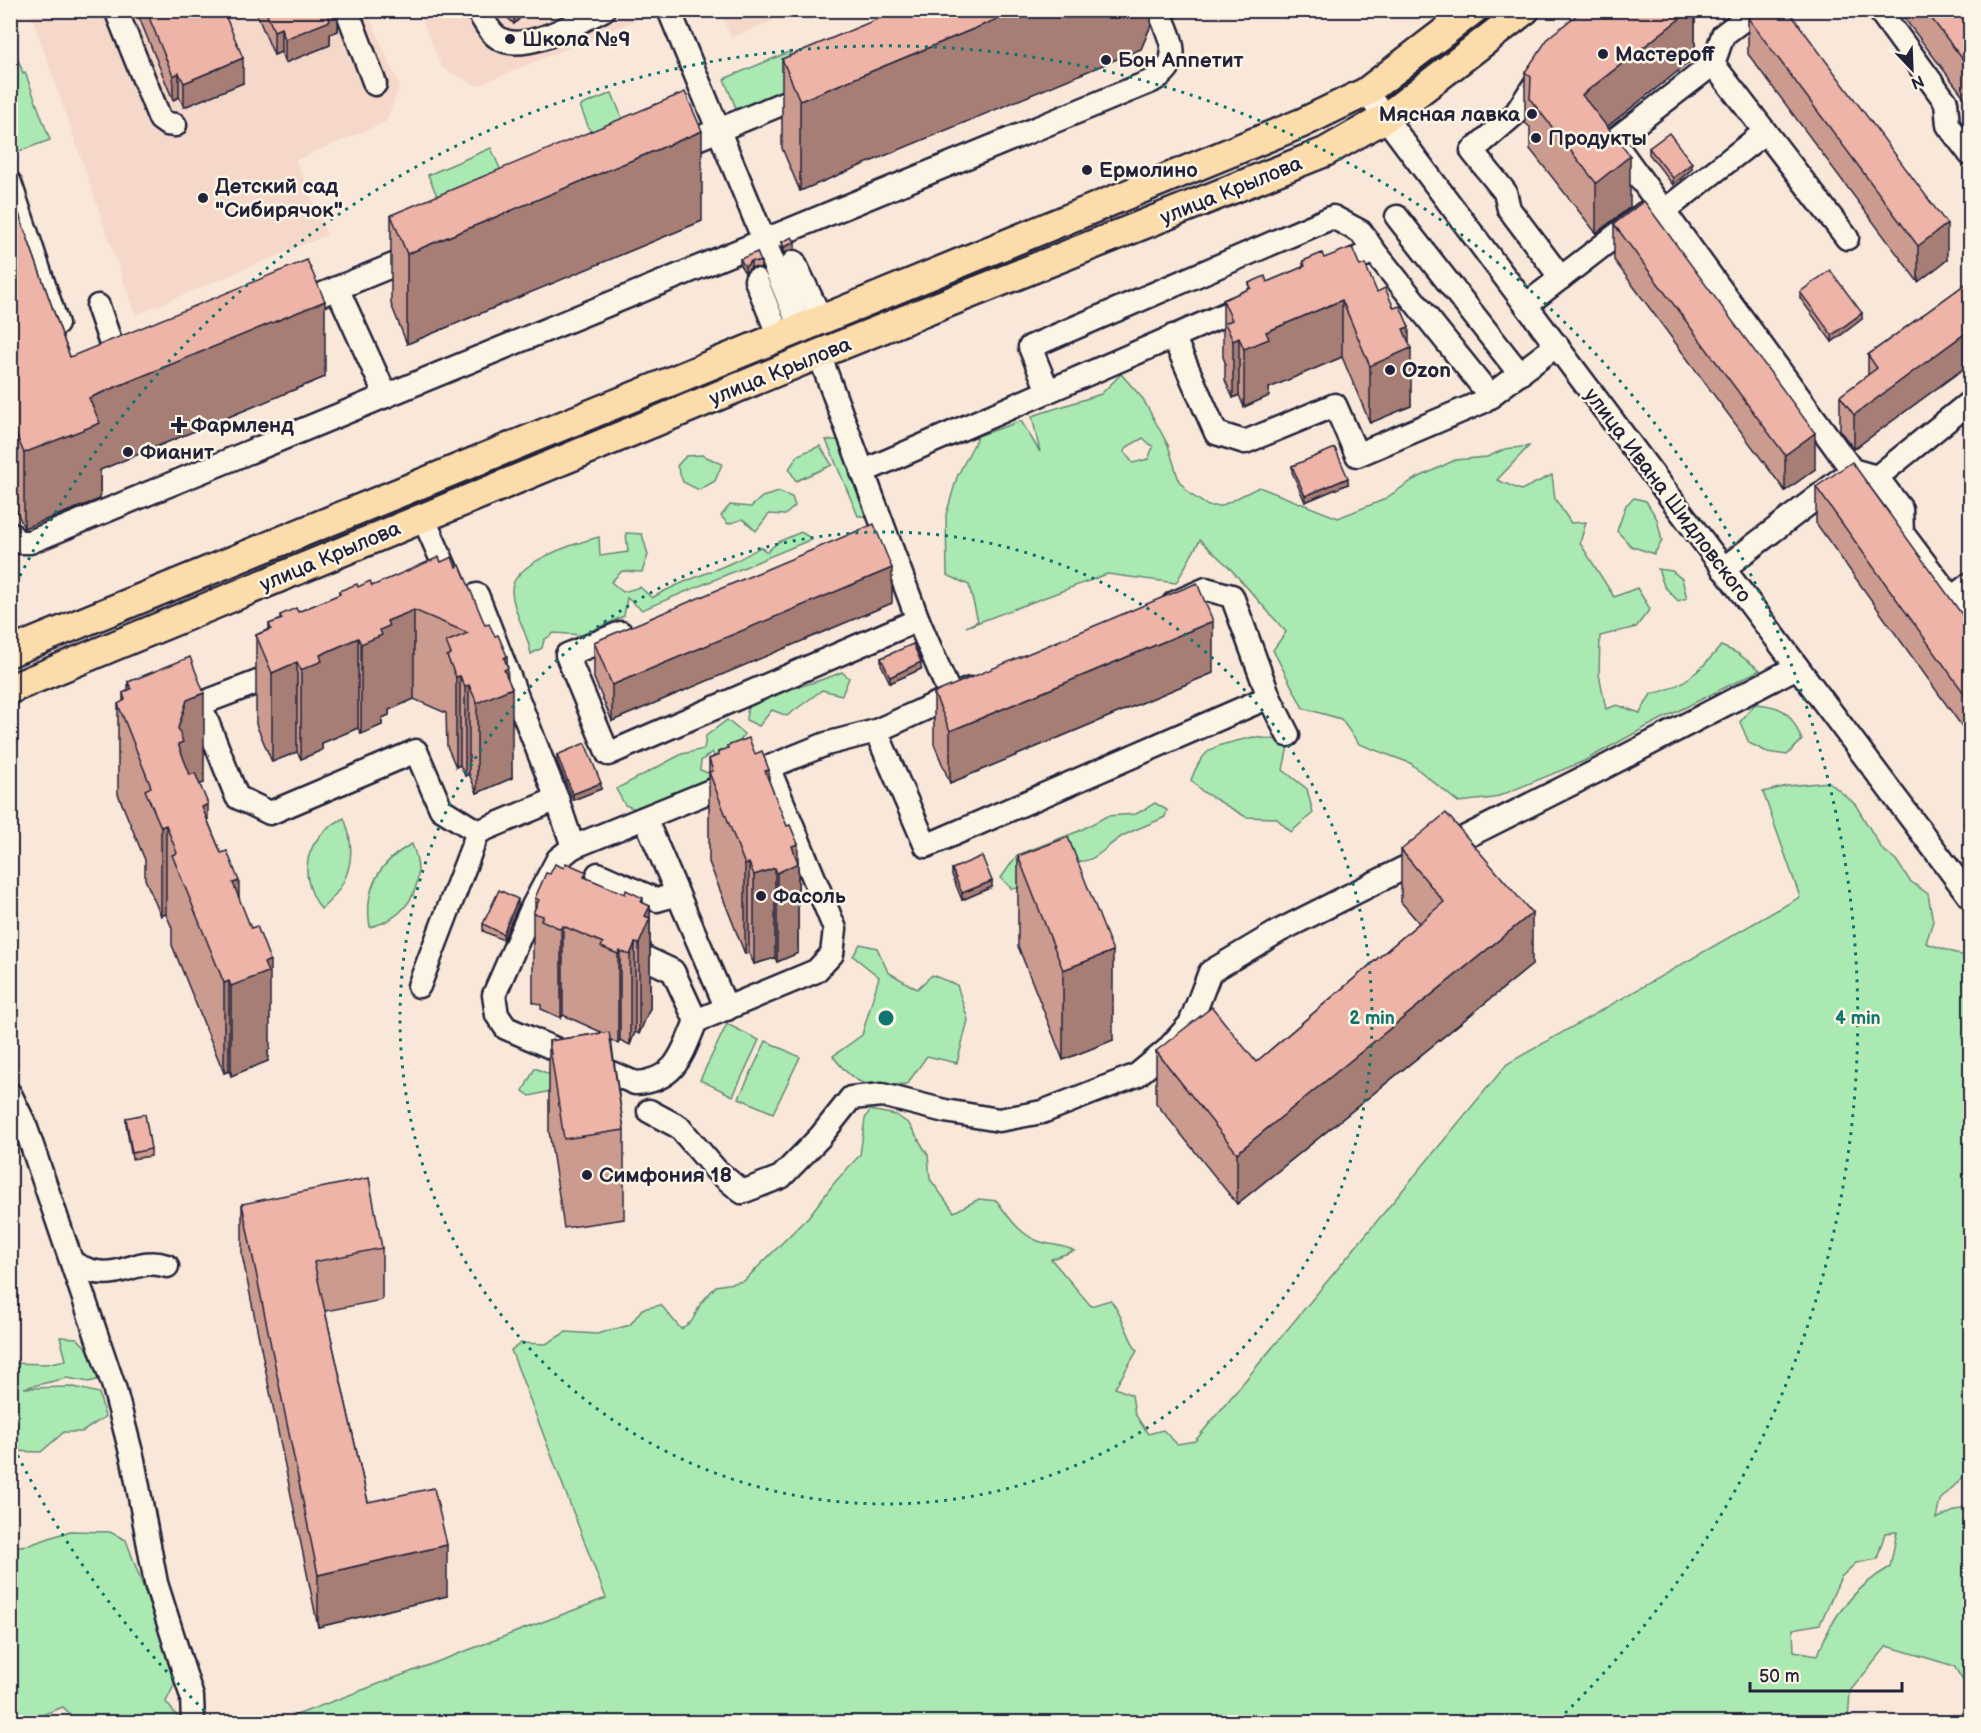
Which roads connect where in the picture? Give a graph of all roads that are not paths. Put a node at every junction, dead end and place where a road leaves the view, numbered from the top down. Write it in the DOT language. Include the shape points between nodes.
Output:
graph roads {
  1 [pos="116,10"];
  2 [pos="347,10"];
  3 [pos="477,10"];
  4 [pos="603,10"];
  5 [pos="669,10"];
  6 [pos="1159,10"];
  7 [pos="1473,10"];
  8 [pos="1525,10"];
  9 [pos="1756,10"];
  10 [pos="1879,10"];
  11 [pos="1560,60"];
  12 [pos="1713,64"];
  13 [pos="375,84"];
  14 [pos="829,84"];
  15 [pos="1366,92"];
  16 [pos="1385,118"];
  17 [pos="175,125"];
  18 [pos="718,130"];
  19 [pos="1766,132"];
  20 [pos="1971,154"];
  21 [pos="653,157"];
  22 [pos="10,183"];
  23 [pos="1664,211"];
  24 [pos="1397,217"];
  25 [pos="1847,238"];
  26 [pos="764,240"];
  27 [pos="435,248"];
  28 [pos="1374,251"];
  29 [pos="794,262"];
  30 [pos="1561,278"];
  31 [pos="756,280"];
  32 [pos="1304,282"];
  33 [pos="337,288"];
  34 [pos="1271,295"];
  35 [pos="1527,304"];
  36 [pos="98,306"];
  37 [pos="273,315"];
  38 [pos="801,330"];
  39 [pos="1173,336"];
  40 [pos="64,342"];
  41 [pos="1557,345"];
  42 [pos="819,354"];
  43 [pos="144,368"];
  44 [pos="1520,374"];
  45 [pos="1048,391"];
  46 [pos="386,396"];
  47 [pos="1491,397"];
  48 [pos="1971,402"];
  49 [pos="1852,470"];
  50 [pos="862,472"];
  51 [pos="1877,477"];
  52 [pos="423,517"];
  53 [pos="883,524"];
  54 [pos="10,533"];
  55 [pos="861,533"];
  56 [pos="1723,569"];
  57 [pos="1971,584"];
  58 [pos="1952,598"];
  59 [pos="461,602"];
  60 [pos="439,610"];
  61 [pos="1153,612"];
  62 [pos="918,620"];
  63 [pos="643,623"];
  64 [pos="1971,623"];
  65 [pos="10,652"];
  66 [pos="309,662"];
  67 [pos="1797,667"];
  68 [pos="991,680"];
  69 [pos="10,689"];
  70 [pos="951,697"];
  71 [pos="1269,697"];
  72 [pos="876,731"];
  73 [pos="1288,735"];
  74 [pos="768,767"];
  75 [pos="557,799"];
  76 [pos="645,818"];
  77 [pos="478,832"];
  78 [pos="573,847"];
  79 [pos="598,874"];
  80 [pos="677,894"];
  81 [pos="1971,897"];
  82 [pos="533,906"];
  83 [pos="555,916"];
  84 [pos="598,936"];
  85 [pos="419,986"];
  86 [pos="726,1009"];
  87 [pos="696,1021"];
  88 [pos="10,1094"];
  89 [pos="649,1111"];
  90 [pos="73,1263"];
  91 [pos="167,1266"];
  92 [pos="193,1722"];
  1 -- 17 [label="street" via="160,119"];
  2 -- 13 [label="street"];
  3 -- 4 [label="street" via="496,37 510,43 532,42"];
  5 -- 18 [label="street"];
  6 -- 26 [label="street" via="1173,47 1173,57 1163,75"];
  7 -- 15 [label="main road, улица Крылова"];
  8 -- 16 [label="main road, улица Крылова"];
  9 -- 12 [label="street" via="1723,34"];
  10 -- 20 [label="street" via="1946,102 1948,125"];
  11 -- 30 [label="street" via="1542,74 1516,113 1472,151"];
  12 -- 19 [label="street"];
  12 -- 23 [label="street" via="1613,141"];
  14 -- 18 [label="street"];
  15 -- 16 [label="street, улица Ивана Шидловского"];
  15 -- 38 [label="main road, улица Крылова" via="1302,123"];
  16 -- 35 [label="street, улица Ивана Шидловского"];
  16 -- 42 [label="main road, улица Крылова" via="1325,152"];
  18 -- 21 [label="street"];
  18 -- 26 [label="street"];
  19 -- 23 [label="street"];
  19 -- 25 [label="street"];
  22 -- 40 [label="street"];
  23 -- 30 [label="street" via="1645,213"];
  23 -- 49 [label="street"];
  24 -- 44 [label="street"];
  26 -- 38 [label="street"];
  26 -- 46 [label="street"];
  27 -- 33 [label="street"];
  28 -- 32 [label="street"];
  28 -- 45 [label="street" via="1361,232 1333,217 1030,346"];
  28 -- 47 [label="street"];
  29 -- 38 [label="street"];
  30 -- 35 [label="street"];
  31 -- 38 [label="street"];
  33 -- 37 [label="street"];
  33 -- 46 [label="street"];
  34 -- 39 [label="street"];
  35 -- 41 [label="street, улица Ивана Шидловского"];
  36 -- 43 [label="street" via="113,381"];
  38 -- 65 [label="main road, улица Крылова"];
  39 -- 45 [label="street"];
  39 -- 47 [label="street" via="1216,433 1245,442 1335,405 1357,455"];
  41 -- 44 [label="street"];
  41 -- 56 [label="street, улица Ивана Шидловского"];
  42 -- 50 [label="street"];
  42 -- 52 [label="main road, улица Крылова"];
  44 -- 47 [label="street"];
  45 -- 50 [label="street"];
  46 -- 54 [label="street" via="30,542 17,542"];
  48 -- 51 [label="street"];
  49 -- 51 [label="street"];
  49 -- 56 [label="street"];
  50 -- 53 [label="street"];
  51 -- 58 [label="street" via="1901,509 1902,532"];
  52 -- 59 [label="street"];
  52 -- 69 [label="main road, улица Крылова"];
  53 -- 55 [label="street"];
  53 -- 62 [label="street"];
  56 -- 67 [label="street, улица Ивана Шидловского"];
  57 -- 58 [label="street"];
  58 -- 64 [label="street"];
  59 -- 60 [label="street"];
  59 -- 75 [label="street" via="477,595"];
  61 -- 71 [label="street" via="1206,589 1232,596"];
  62 -- 63 [label="street" via="608,754 567,655"];
  62 -- 70 [label="street"];
  66 -- 77 [label="street" via="200,704 237,797 270,813 416,751 441,809"];
  67 -- 81 [label="street, улица Ивана Шидловского"];
  67 -- 89 [label="street" via="1279,931 1210,972 1190,1024 1166,1052 1137,1076 1042,1112 999,1120 882,1095 851,1098 781,1177 742,1192 716,1170 679,1127"];
  68 -- 70 [label="street"];
  70 -- 72 [label="street"];
  71 -- 72 [label="street" via="926,846"];
  71 -- 73 [label="street"];
  72 -- 74 [label="street" via="826,744"];
  74 -- 76 [label="street"];
  74 -- 86 [label="street" via="835,929 831,954 816,971"];
  75 -- 77 [label="street"];
  75 -- 78 [label="street"];
  76 -- 78 [label="street"];
  76 -- 80 [label="street"];
  77 -- 85 [label="street"];
  78 -- 82 [label="street" via="558,859"];
  79 -- 80 [label="street" via="657,900"];
  80 -- 86 [label="street"];
  82 -- 83 [label="street"];
  82 -- 87 [label="street" via="494,995 497,1015 506,1028 635,1083 652,1082 676,1066"];
  84 -- 87 [label="street" via="673,971"];
  86 -- 87 [label="street"];
  88 -- 90 [label="street" via="25,1125"];
  90 -- 91 [label="street" via="104,1275 155,1262"];
  90 -- 92 [label="street" via="133,1460 156,1583 192,1697"];
}
